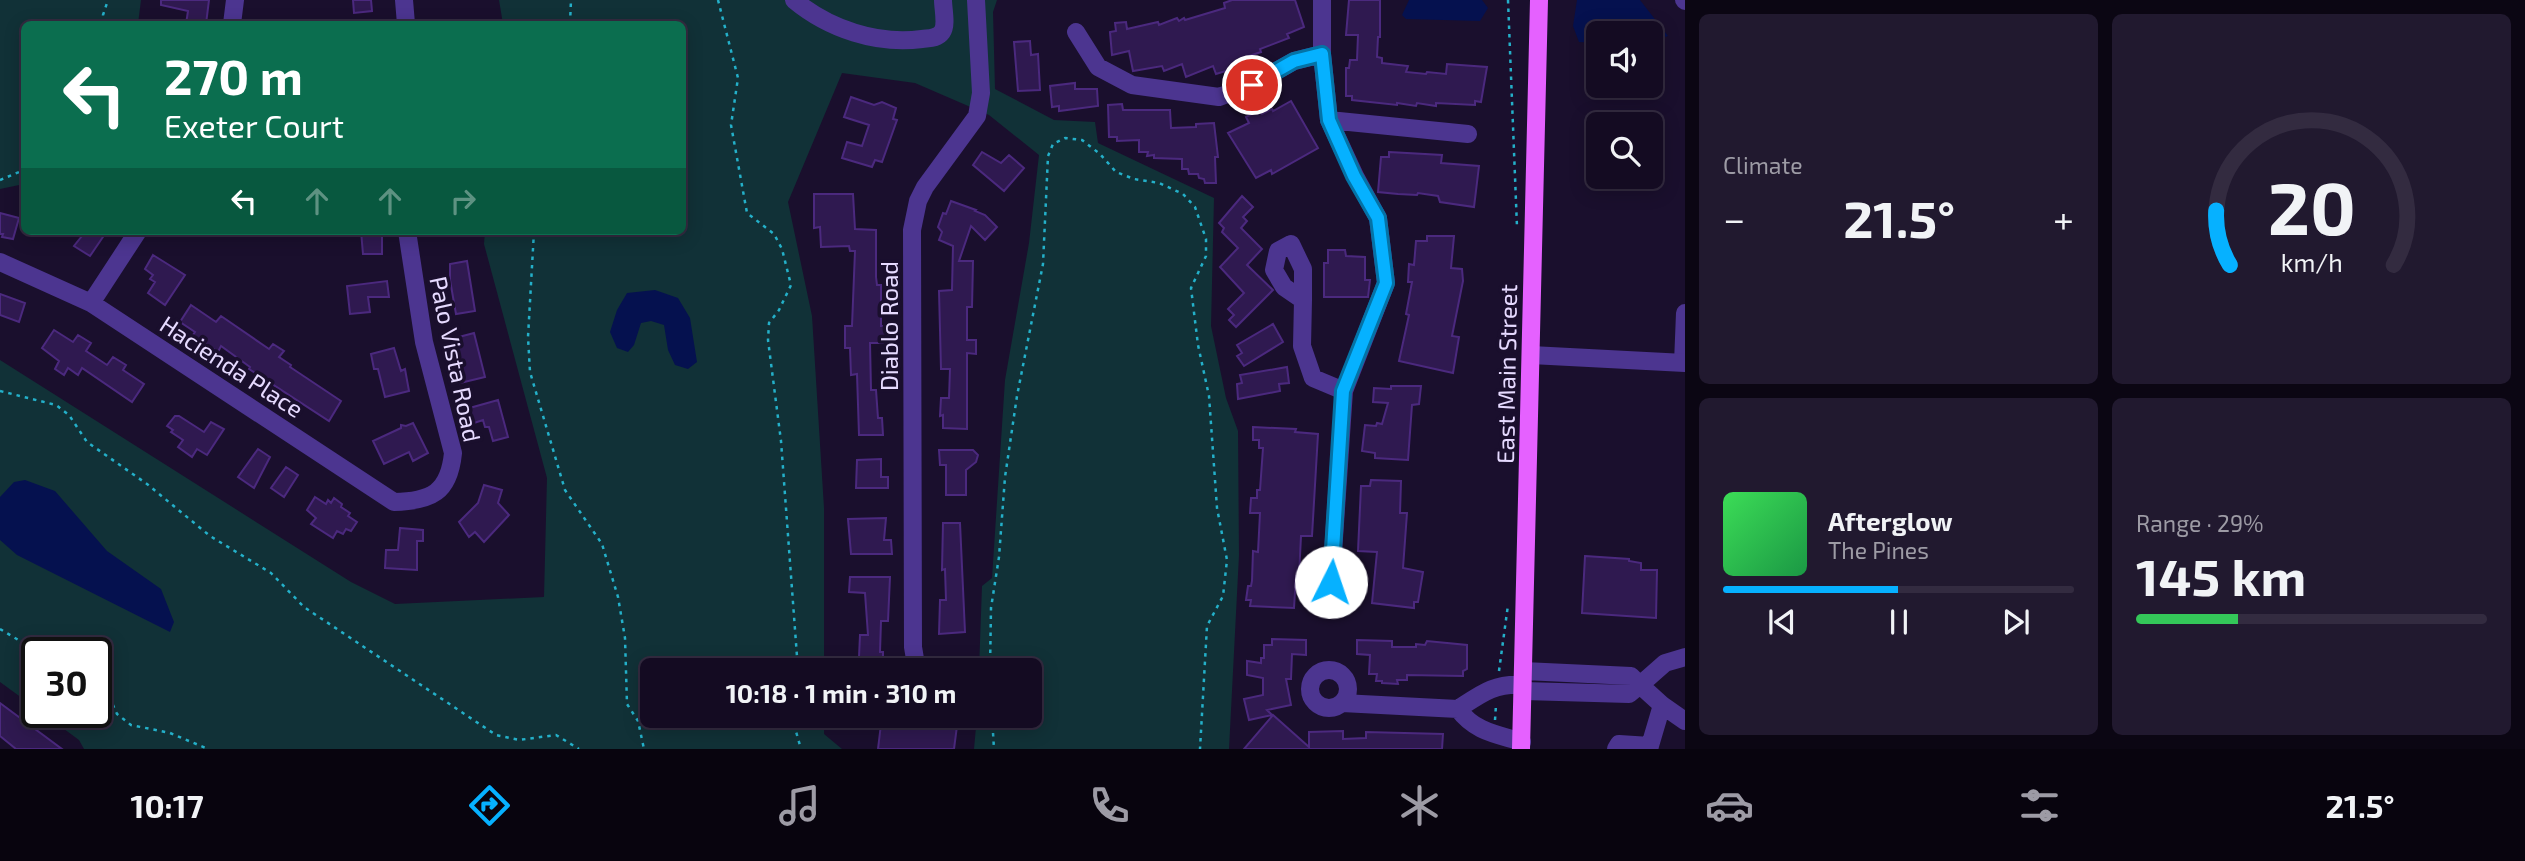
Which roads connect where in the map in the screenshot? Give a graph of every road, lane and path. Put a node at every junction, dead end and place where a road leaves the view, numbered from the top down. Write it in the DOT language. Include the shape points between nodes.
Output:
graph roads {
  1 [pos="108,0"];
  2 [pos="235,0"];
  3 [pos="404,0"];
  4 [pos="571,0"];
  5 [pos="718,0"];
  6 [pos="794,0"];
  7 [pos="943,0"];
  8 [pos="976,0"];
  9 [pos="1322,0"];
  10 [pos="1508,0"];
  11 [pos="1539,0"];
  12 [pos="104,21"];
  13 [pos="232,21"];
  14 [pos="406,21"];
  15 [pos="570,21"];
  16 [pos="1076,33"];
  17 [pos="1322,54"];
  18 [pos="1329,120"];
  19 [pos="1468,134"];
  20 [pos="21,171"];
  21 [pos="0,180"];
  22 [pos="1517,228"];
  23 [pos="135,235"];
  24 [pos="408,235"];
  25 [pos="534,235"];
  26 [pos="0,262"];
  27 [pos="1303,300"];
  28 [pos="91,303"];
  29 [pos="1685,313"];
  30 [pos="1514,342"];
  31 [pos="1531,355"];
  32 [pos="1684,363"];
  33 [pos="0,391"];
  34 [pos="1343,391"];
  35 [pos="1511,444"];
  36 [pos="436,494"];
  37 [pos="1331,582"];
  38 [pos="1509,595"];
  39 [pos="0,629"];
  40 [pos="21,642"];
  41 [pos="1685,657"];
  42 [pos="797,658"];
  43 [pos="915,658"];
  44 [pos="990,658"];
  45 [pos="1523,682"];
  46 [pos="1640,685"];
  47 [pos="1498,686"];
  48 [pos="112,703"];
  49 [pos="1342,703"];
  50 [pos="1662,705"];
  51 [pos="1458,709"];
  52 [pos="1685,721"];
  53 [pos="794,728"];
  54 [pos="993,728"];
  55 [pos="1495,734"];
  56 [pos="1522,745"];
  57 [pos="1649,747"];
  58 [pos="208,749"];
  59 [pos="579,749"];
  60 [pos="644,749"];
  61 [pos="801,749"];
  62 [pos="994,749"];
  63 [pos="1200,749"];
  64 [pos="1616,749"];
  1 -- 12 [label="path"];
  2 -- 13 [label="street"];
  3 -- 14 [label="street"];
  4 -- 15 [label="path"];
  5 -- 42 [label="path" via="738,78 732,125 747,213 774,234 791,285 769,323 768,340 781,442"];
  6 -- 7 [label="street" via="842,29 900,42 942,33"];
  8 -- 43 [label="street, Diablo Road" via="981,93 977,116 925,187 912,230"];
  9 -- 17 [label="street"];
  10 -- 22 [label="path"];
  11 -- 31 [label="main road, East Main Street"];
  16 -- 17 [label="street" via="1098,67 1132,85 1219,97 1294,61"];
  17 -- 18 [label="street"];
  18 -- 19 [label="street"];
  18 -- 34 [label="street" via="1378,218 1386,283"];
  20 -- 21 [label="path"];
  23 -- 28 [label="street"];
  24 -- 36 [label="street, Palo Vista Road" via="424,342 453,453 451,471"];
  25 -- 60 [label="path" via="530,372 565,490 602,544 625,638 627,705 638,721"];
  26 -- 28 [label="street, Hacienda Place"];
  27 -- 34 [label="street" via="1302,346 1313,378"];
  28 -- 36 [label="street, Hacienda Place" via="394,502 418,502"];
  29 -- 32 [label="street"];
  30 -- 35 [label="path"];
  31 -- 32 [label="street"];
  31 -- 45 [label="main road, East Main Street"];
  33 -- 59 [label="path" via="56,405 69,415 87,442 210,536 271,573 304,607 496,736 519,740 556,736"];
  34 -- 37 [label="street"];
  38 -- 47 [label="path"];
  39 -- 40 [label="path"];
  41 -- 46 [label="street" via="1665,663"];
  44 -- 63 [label="path" via="1005,477 1043,264 1048,156 1053,144 1065,138 1082,140 1116,172 1183,194 1195,207 1206,239 1206,256 1191,288 1209,396 1217,508 1227,560 1223,596 1207,626"];
  45 -- 46 [label="street" via="1631,676"];
  45 -- 47 [label="street"];
  45 -- 56 [label="main road, East Main Street"];
  46 -- 50 [label="street"];
  47 -- 51 [label="street"];
  47 -- 55 [label="path"];
  48 -- 58 [label="path" via="131,725 170,733"];
  49 -- 51 [label="street"];
  50 -- 52 [label="street"];
  50 -- 57 [label="street"];
  51 -- 55 [label="street" via="1467,721"];
  53 -- 61 [label="path"];
  54 -- 62 [label="path"];
  55 -- 56 [label="street"];
  57 -- 64 [label="street" via="1619,744"];
}
